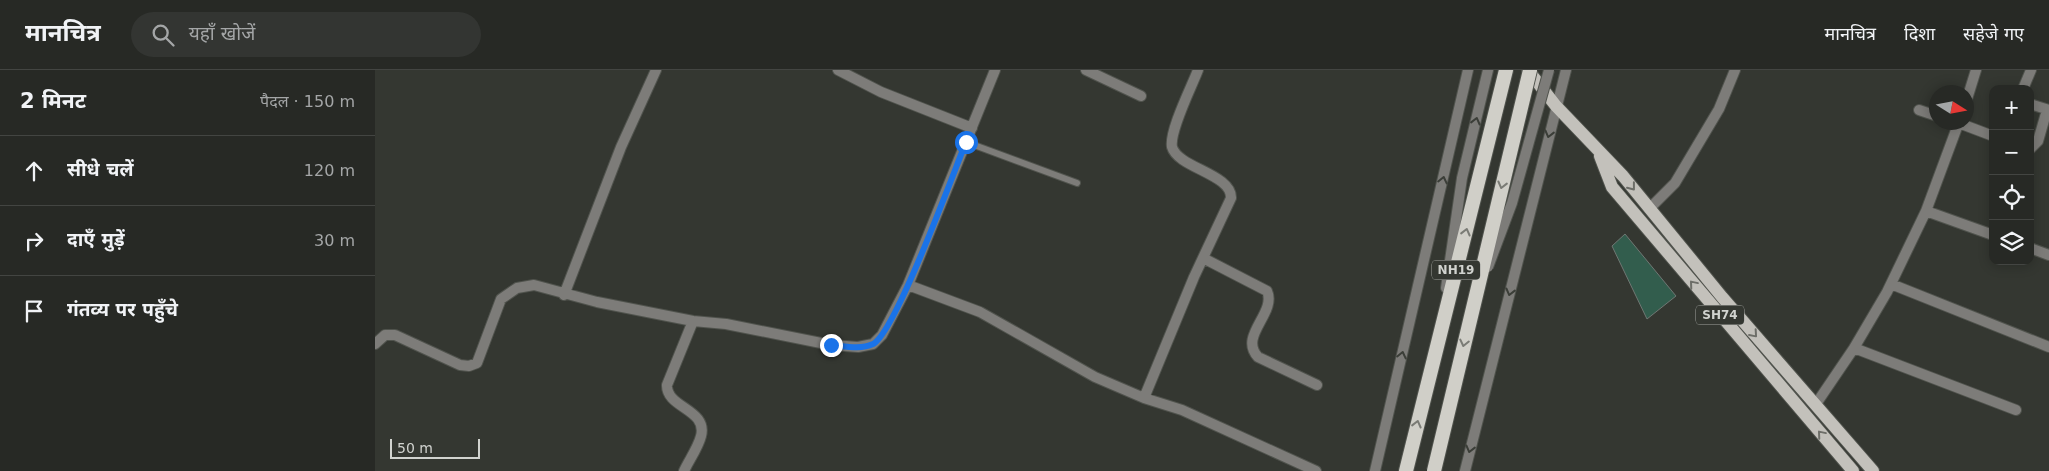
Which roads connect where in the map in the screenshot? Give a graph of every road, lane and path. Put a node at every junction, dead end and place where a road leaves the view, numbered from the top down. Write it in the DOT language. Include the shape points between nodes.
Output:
graph roads {
  1 [pos="656,70"];
  2 [pos="838,70"];
  3 [pos="995,70"];
  4 [pos="1085,70"];
  5 [pos="1198,70"];
  6 [pos="1468,70"];
  7 [pos="1488,70"];
  8 [pos="1506,70"];
  9 [pos="1529,70"];
  10 [pos="1549,70"];
  11 [pos="1566,70"];
  12 [pos="1735,70"];
  13 [pos="1976,70"];
  14 [pos="2031,70"];
  15 [pos="1971,85"];
  16 [pos="2025,85"];
  17 [pos="1141,96"];
  18 [pos="2034,105"];
  19 [pos="1556,106"];
  20 [pos="1919,110"];
  21 [pos="2048,110"];
  22 [pos="1929,113"];
  23 [pos="971,128"];
  24 [pos="1974,129"];
  25 [pos="1955,130"];
  26 [pos="1989,135"];
  27 [pos="966,142"];
  28 [pos="2034,145"];
  29 [pos="1598,152"];
  30 [pos="1077,183"];
  31 [pos="1649,209"];
  32 [pos="1926,212"];
  33 [pos="1989,234"];
  34 [pos="2034,249"];
  35 [pos="2049,255"];
  36 [pos="1203,258"];
  37 [pos="1891,284"];
  38 [pos="908,286"];
  39 [pos="564,295"];
  40 [pos="1470,317"];
  41 [pos="693,321"];
  42 [pos="1438,341"];
  43 [pos="375,344"];
  44 [pos="2049,347"];
  45 [pos="1854,348"];
  46 [pos="1317,385"];
  47 [pos="1144,398"];
  48 [pos="1816,404"];
  49 [pos="2016,410"];
  50 [pos="684,471"];
  51 [pos="1315,471"];
  52 [pos="1375,471"];
  53 [pos="1406,471"];
  54 [pos="1434,471"];
  55 [pos="1465,471"];
  56 [pos="1853,471"];
  57 [pos="1873,471"];
  1 -- 39 [label="street" via="621,147"];
  2 -- 23 [label="street" via="881,92"];
  3 -- 23 [label="street"];
  4 -- 17 [label="street"];
  5 -- 36 [label="street" via="1175,129 1172,146 1175,152 1225,184 1231,192"];
  52 -- 6 [label="street, one-way"];
  42 -- 7 [label="street, one-way" via="1462,178"];
  42 -- 8 [label="highway, NH19, one-way"];
  9 -- 19 [label="main road, SH74"];
  9 -- 40 [label="highway, NH19, one-way, bridge"];
  10 -- 40 [label="street, bridge" via="1512,203"];
  11 -- 19 [label="street"];
  12 -- 31 [label="street" via="1719,109 1675,183"];
  13 -- 15 [label="street"];
  14 -- 16 [label="street"];
  18 -- 21 [label="street"];
  19 -- 29 [label="main road, SH74"];
  19 -- 55 [label="street, one-way"];
  20 -- 22 [label="street"];
  21 -- 28 [label="street"];
  23 -- 27 [label="street"];
  24 -- 26 [label="street"];
  25 -- 32 [label="street"];
  27 -- 30 [label="lane"];
  27 -- 38 [label="street"];
  29 -- 31 [label="main road, SH74, one-way" via="1623,176"];
  56 -- 29 [label="main road, SH74, one-way" via="1612,186"];
  31 -- 48 [label="main road, SH74, one-way"];
  32 -- 33 [label="street"];
  32 -- 37 [label="street"];
  34 -- 35 [label="street"];
  36 -- 46 [label="street" via="1267,291 1269,303 1255,332 1253,352"];
  36 -- 47 [label="street"];
  37 -- 44 [label="street"];
  37 -- 45 [label="street"];
  38 -- 41 [label="street" via="883,334 873,344 858,347"];
  38 -- 47 [label="street" via="980,312 1095,377"];
  39 -- 41 [label="street"];
  39 -- 43 [label="street" via="534,285 517,288 501,300 477,363 469,366 460,366 395,335 385,335"];
  40 -- 54 [label="highway, NH19, one-way, bridge"];
  41 -- 50 [label="street" via="667,385 672,400 695,416 702,430"];
  53 -- 42 [label="highway, NH19, one-way"];
  45 -- 48 [label="street"];
  45 -- 49 [label="street"];
  47 -- 51 [label="street" via="1182,410"];
  48 -- 57 [label="main road, SH74"];
}
